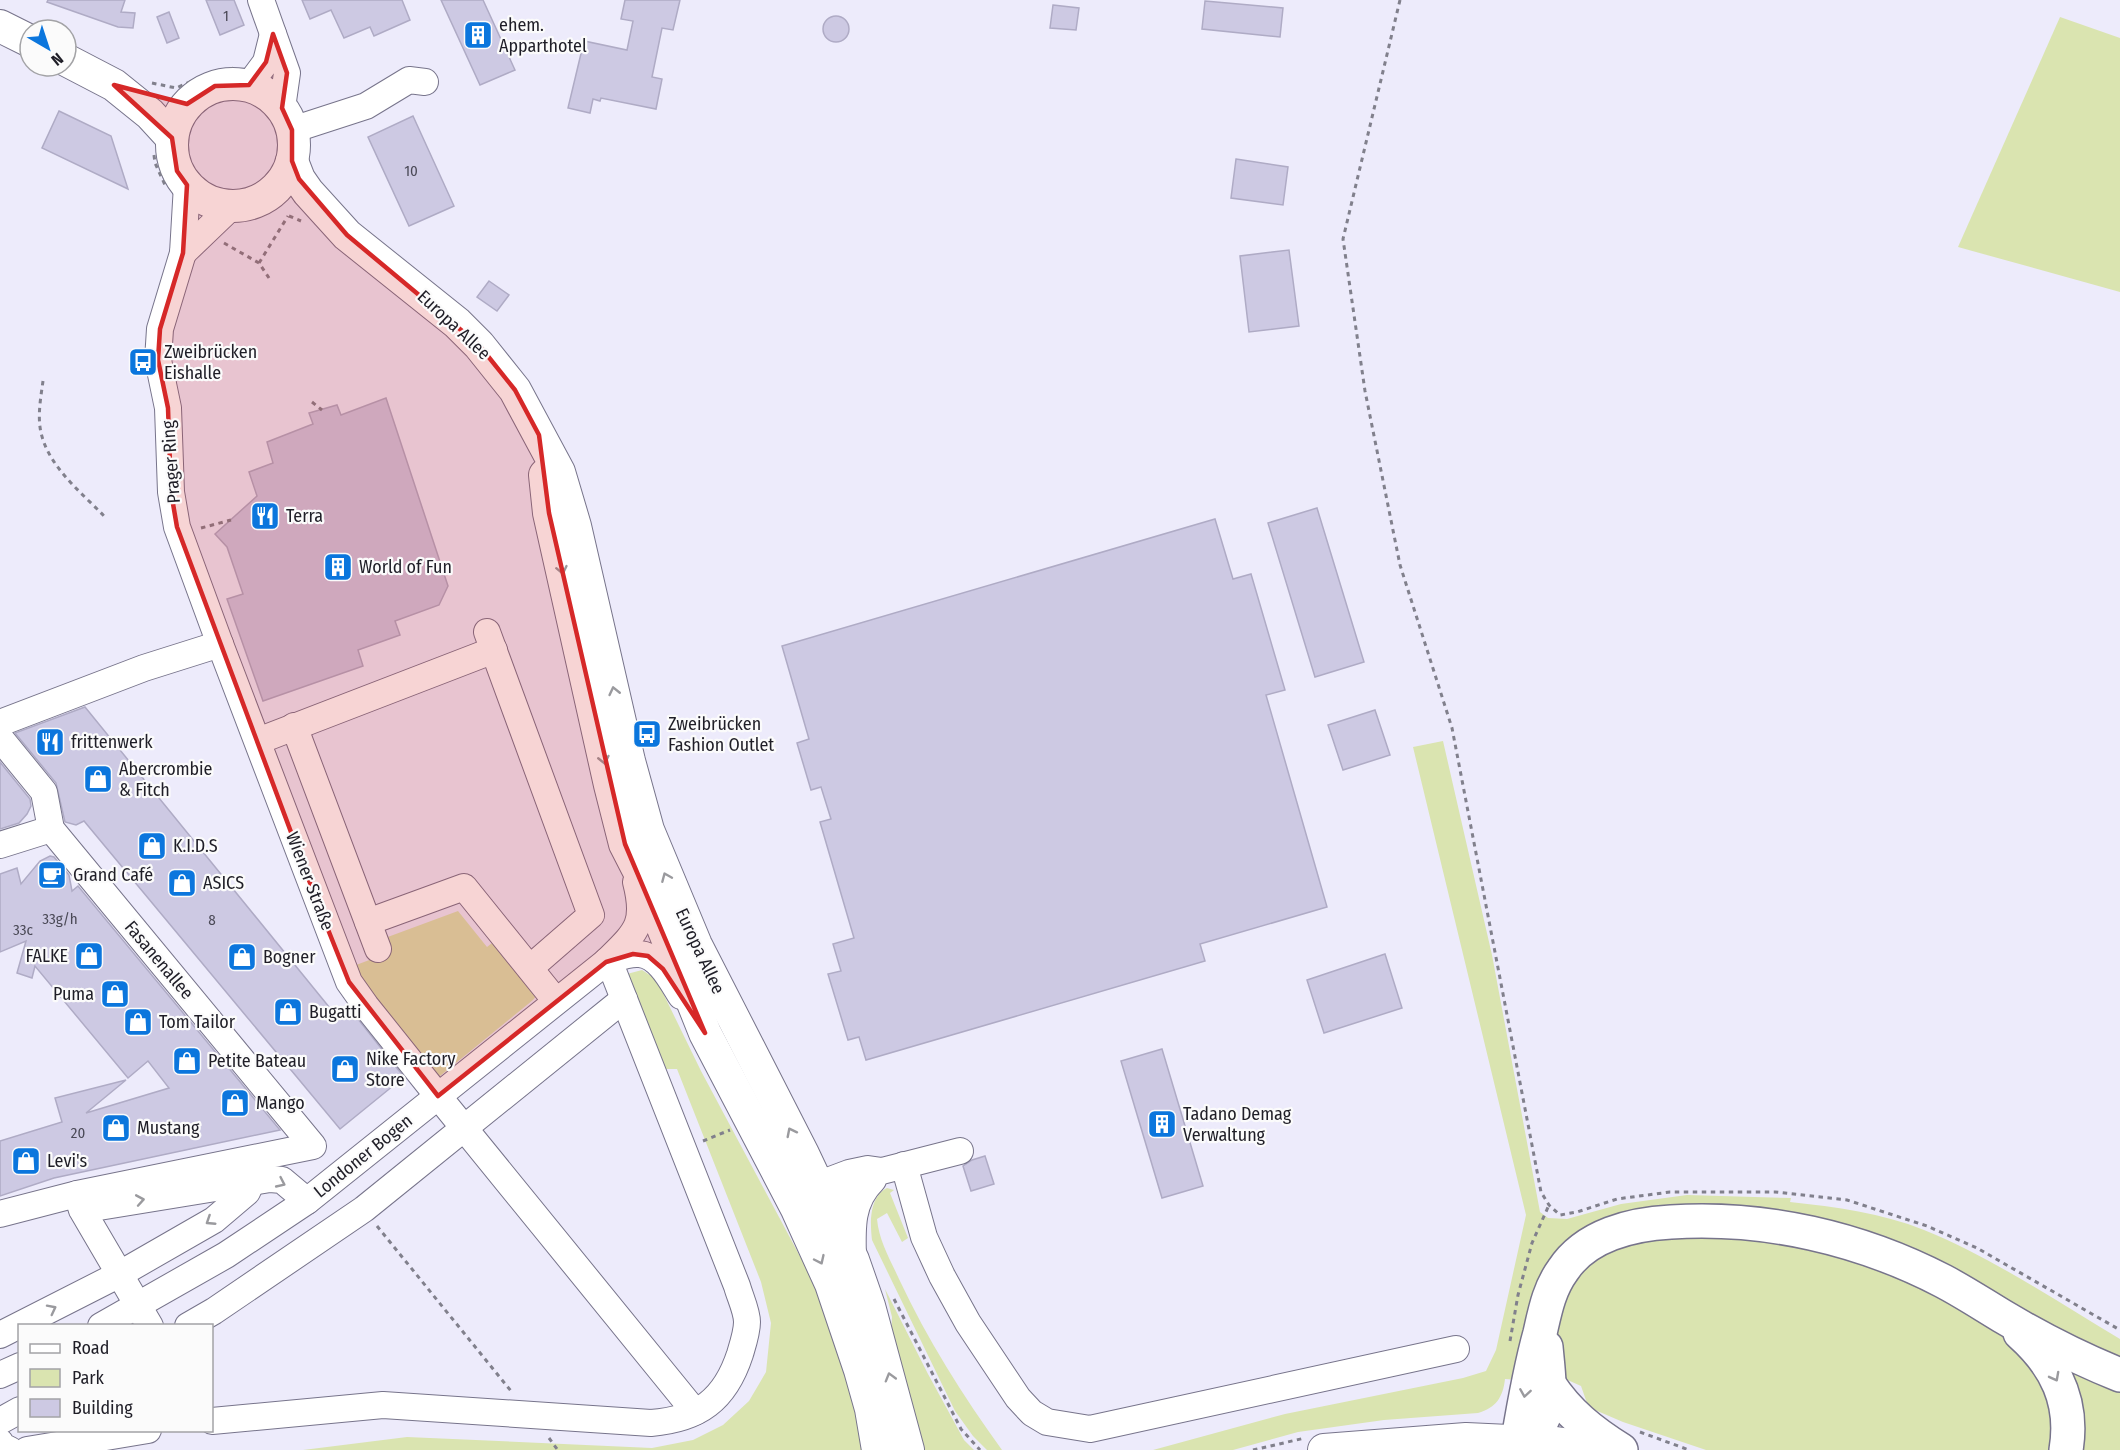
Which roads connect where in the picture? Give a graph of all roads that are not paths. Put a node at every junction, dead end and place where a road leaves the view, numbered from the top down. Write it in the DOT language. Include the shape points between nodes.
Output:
graph roads {
  1 [pos="261,0"];
  2 [pos="0,26"];
  3 [pos="273,34"];
  4 [pos="18,35"];
  5 [pos="78,66"];
  6 [pos="245,76"];
  7 [pos="425,82"];
  8 [pos="114,85"];
  9 [pos="187,104"];
  10 [pos="287,119"];
  11 [pos="172,138"];
  12 [pos="292,161"];
  13 [pos="187,185"];
  14 [pos="263,198"];
  15 [pos="232,206"];
  16 [pos="347,235"];
  17 [pos="183,253"];
  18 [pos="539,435"];
  19 [pos="220,644"];
  20 [pos="0,723"];
  21 [pos="294,726"];
  22 [pos="0,738"];
  23 [pos="258,741"];
  24 [pos="51,829"];
  25 [pos="626,844"];
  26 [pos="0,845"];
  27 [pos="368,922"];
  28 [pos="378,949"];
  29 [pos="606,962"];
  30 [pos="530,968"];
  31 [pos="624,999"];
  32 [pos="556,1000"];
  33 [pos="705,1034"];
  34 [pos="438,1096"];
  35 [pos="464,1128"];
  36 [pos="960,1151"];
  37 [pos="771,1162"];
  38 [pos="884,1174"];
  39 [pos="252,1181"];
  40 [pos="817,1185"];
  41 [pos="307,1201"];
  42 [pos="79,1202"];
  43 [pos="796,1207"];
  44 [pos="0,1214"];
  45 [pos="0,1232"];
  46 [pos="853,1260"];
  47 [pos="120,1274"];
  48 [pos="144,1316"];
  49 [pos="1544,1316"];
  50 [pos="2004,1317"];
  51 [pos="22,1324"];
  52 [pos="110,1324"];
  53 [pos="191,1324"];
  54 [pos="18,1326"];
  55 [pos="0,1335"];
  56 [pos="1456,1349"];
  57 [pos="18,1367"];
  58 [pos="0,1375"];
  59 [pos="2120,1375"];
  60 [pos="1549,1384"];
  61 [pos="18,1411"];
  62 [pos="695,1412"];
  63 [pos="0,1420"];
  64 [pos="213,1421"];
  65 [pos="142,1432"];
  66 [pos="1518,1440"];
  67 [pos="0,1442"];
  68 [pos="1359,1449"];
  69 [pos="9,1450"];
  70 [pos="27,1450"];
  71 [pos="878,1450"];
  72 [pos="908,1450"];
  73 [pos="1324,1450"];
  74 [pos="1610,1450"];
  75 [pos="1621,1450"];
  76 [pos="2066,1450"];
  1 -- 3 [label="street"];
  2 -- 4 [label="main road"];
  3 -- 6 [label="street" via="266,62"];
  3 -- 10 [label="street" via="288,73"];
  5 -- 8 [label="main road"];
  6 -- 9 [label="main road" via="200,93"];
  6 -- 10 [label="main road" via="268,94"];
  7 -- 10 [label="street" via="409,80 366,106"];
  8 -- 9 [label="main road"];
  8 -- 11 [label="main road"];
  9 -- 11 [label="main road"];
  10 -- 12 [label="main road" via="294,146"];
  11 -- 13 [label="main road" via="177,171"];
  12 -- 14 [label="main road" via="275,189"];
  12 -- 16 [label="main road, Europa Allee" via="308,192"];
  13 -- 15 [label="main road" via="207,200"];
  13 -- 17 [label="street"];
  14 -- 15 [label="main road"];
  14 -- 16 [label="main road, Europa Allee" via="296,207"];
  15 -- 17 [label="street"];
  16 -- 18 [label="main road, Europa Allee" via="479,345 515,390"];
  17 -- 19 [label="street, Prager Ring" via="160,329 158,360 168,408 171,492 180,534"];
  18 -- 25 [label="main road, Europa Allee, one-way" via="549,513"];
  40 -- 18 [label="main road, Europa Allee, one-way" via="696,945 657,855 629,761 569,503 559,472"];
  19 -- 20 [label="street" via="144,668"];
  19 -- 23 [label="street, Wiener Straße"];
  21 -- 23 [label="street"];
  21 -- 27 [label="street"];
  21 -- 30 [label="street" via="491,641 591,915"];
  22 -- 24 [label="street" via="44,792"];
  23 -- 34 [label="street, Wiener Straße" via="349,982"];
  24 -- 26 [label="street"];
  24 -- 42 [label="street, Fasanenallee" via="313,1146"];
  25 -- 29 [label="street, Londoner Bogen" via="641,916 632,935"];
  25 -- 33 [label="main road, Europa Allee"];
  27 -- 28 [label="street"];
  27 -- 30 [label="street" via="464,887"];
  29 -- 31 [label="street"];
  29 -- 32 [label="street, Londoner Bogen"];
  29 -- 33 [label="street, Londoner Bogen" via="638,953 652,959 667,974"];
  30 -- 32 [label="street"];
  31 -- 35 [label="street"];
  31 -- 62 [label="street" via="737,1286 747,1321 734,1372 721,1393"];
  32 -- 34 [label="street, Londoner Bogen"];
  33 -- 37 [label="main road, Europa Allee"];
  34 -- 35 [label="street, Wiener Straße"];
  34 -- 41 [label="street, Londoner Bogen"];
  35 -- 53 [label="street" via="364,1209"];
  35 -- 62 [label="street, Wiener Straße"];
  36 -- 38 [label="street"];
  37 -- 40 [label="street"];
  37 -- 43 [label="main road, Europa Allee"];
  38 -- 40 [label="street" via="868,1169"];
  38 -- 46 [label="street" via="858,1198 853,1218"];
  38 -- 56 [label="street" via="924,1237 968,1323 1018,1398 1047,1422 1090,1429"];
  39 -- 41 [label="street, one-way" via="282,1180"];
  42 -- 39 [label="street, one-way"];
  39 -- 47 [label="street, one-way" via="247,1192 214,1220"];
  40 -- 43 [label="street"];
  40 -- 46 [label="main road, Europa Allee"];
  41 -- 48 [label="street, Londoner Bogen"];
  42 -- 44 [label="street"];
  42 -- 45 [label="street"];
  42 -- 47 [label="street"];
  43 -- 71 [label="main road, Europa Allee, one-way" via="846,1324 869,1400"];
  72 -- 46 [label="main road, Europa Allee, one-way"];
  47 -- 48 [label="street"];
  51 -- 47 [label="street, one-way"];
  48 -- 52 [label="street, Londoner Bogen"];
  49 -- 50 [label="highway" via="1546,1303 1563,1269 1595,1241 1634,1227 1694,1220 1760,1224 1852,1244 1918,1268"];
  49 -- 60 [label="highway"];
  49 -- 66 [label="highway, one-way"];
  50 -- 59 [label="highway"];
  50 -- 76 [label="highway, one-way" via="2038,1351 2057,1380 2067,1410"];
  55 -- 54 [label="street, one-way"];
  57 -- 58 [label="street"];
  60 -- 66 [label="highway" via="1544,1420"];
  60 -- 75 [label="highway" via="1584,1425"];
  61 -- 63 [label="street"];
  62 -- 64 [label="street" via="671,1421 651,1422 383,1405"];
  65 -- 70 [label="street"];
  66 -- 68 [label="main road" via="1438,1440"];
  66 -- 74 [label="main road"];
  67 -- 69 [label="street"];
  68 -- 73 [label="main road"];
}
